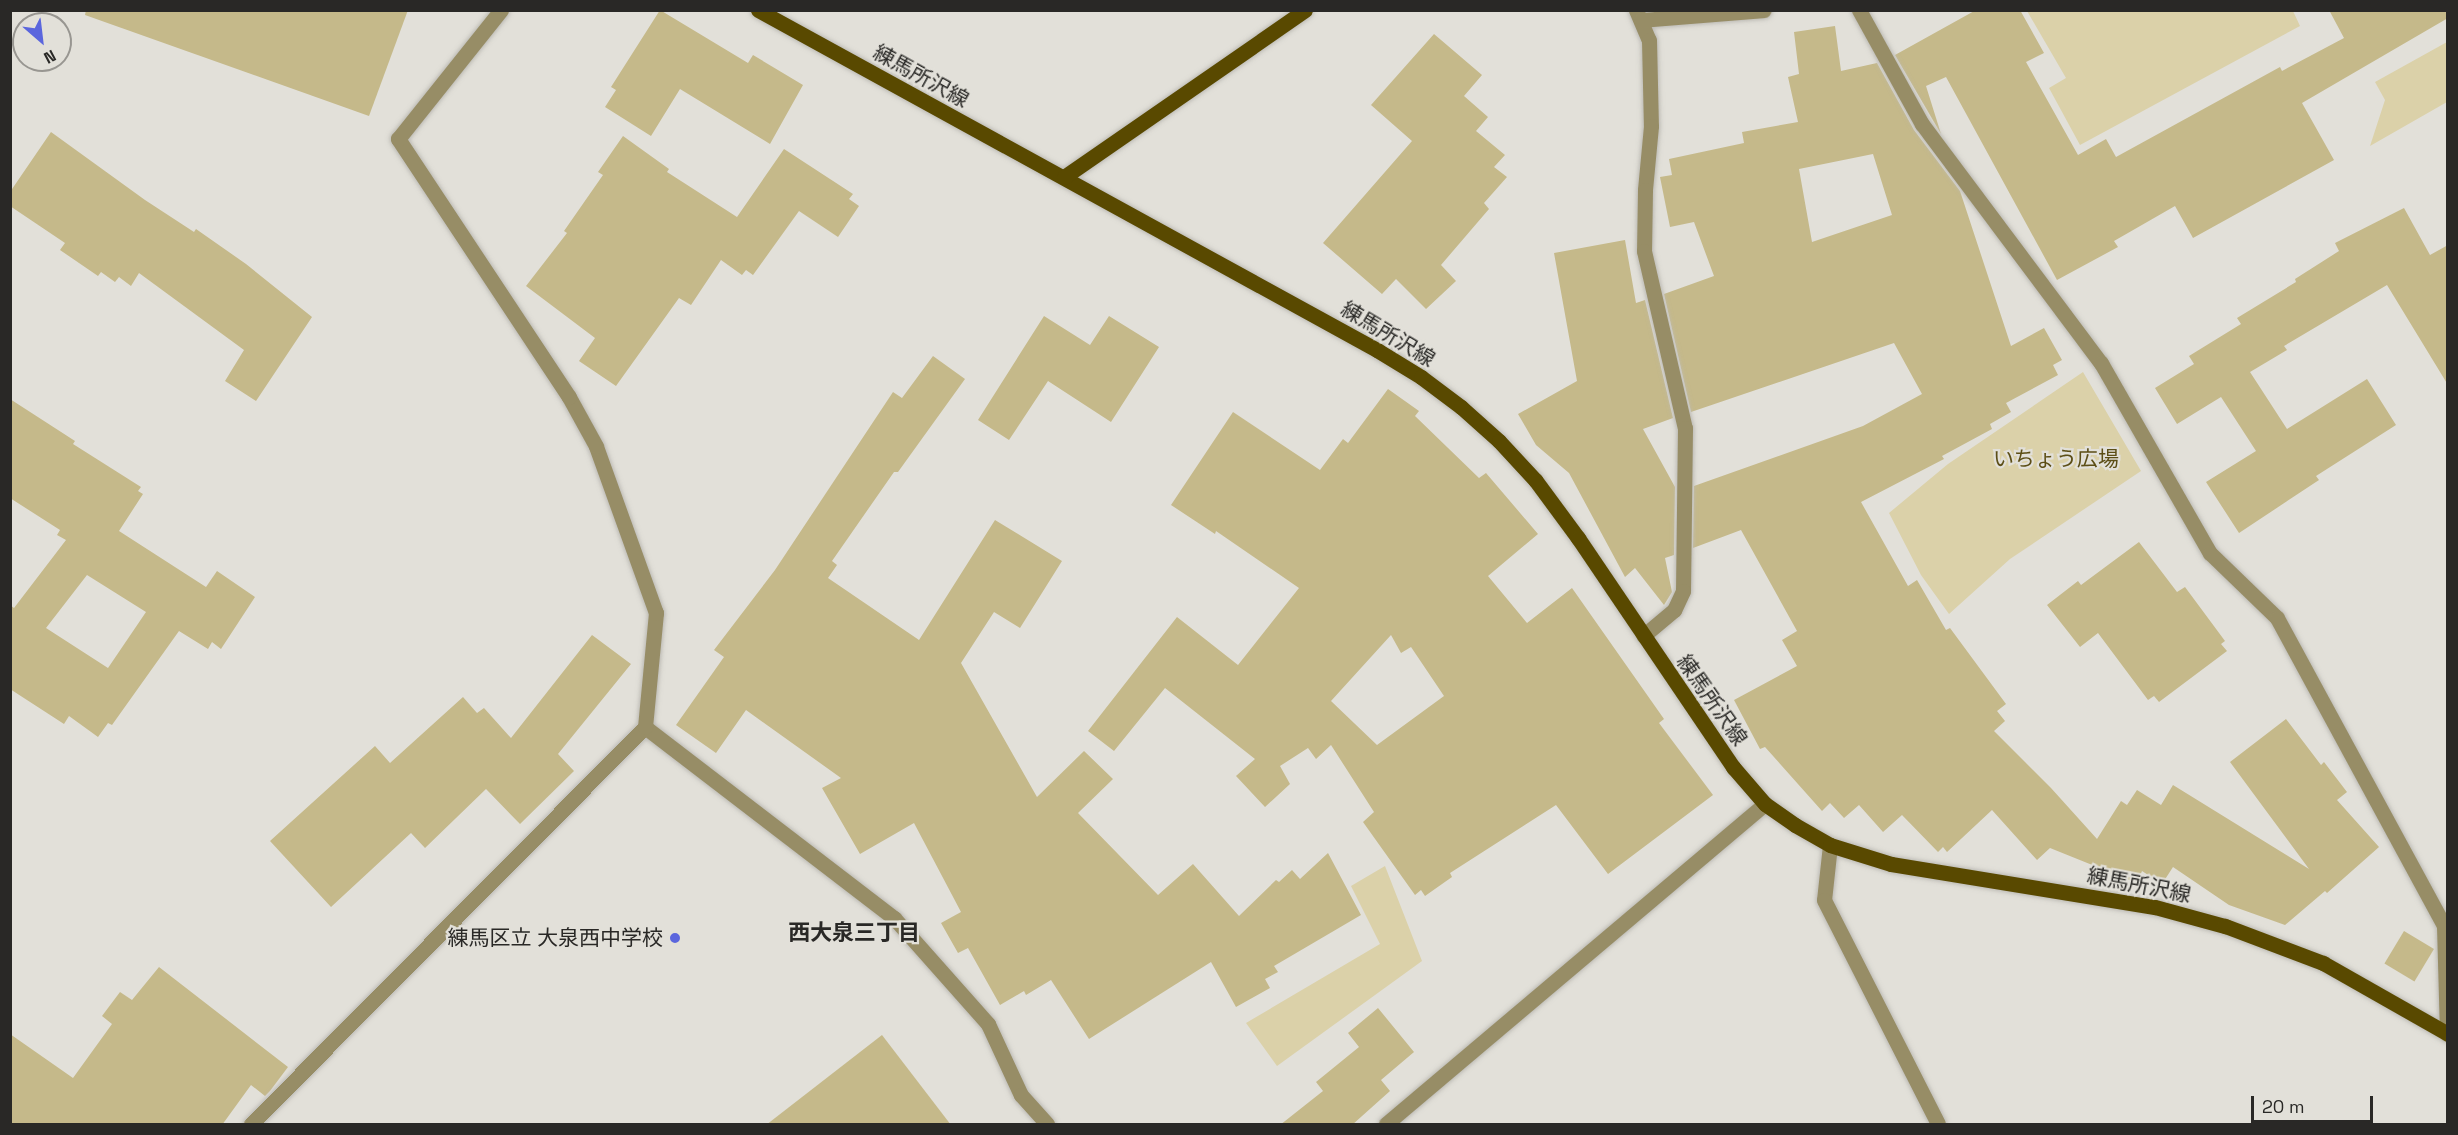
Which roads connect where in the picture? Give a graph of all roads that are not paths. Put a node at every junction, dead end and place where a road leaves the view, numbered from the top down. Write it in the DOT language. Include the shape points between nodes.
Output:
graph roads {
  1 [pos="501,10"];
  2 [pos="758,10"];
  3 [pos="1305,10"];
  4 [pos="1764,10"];
  5 [pos="1859,10"];
  6 [pos="1639,15"];
  7 [pos="1064,177"];
  8 [pos="1643,636"];
  9 [pos="645,727"];
  10 [pos="1765,804"];
  11 [pos="1830,845"];
  12 [pos="2447,1034"];
  13 [pos="251,1125"];
  14 [pos="1047,1125"];
  15 [pos="1386,1125"];
  16 [pos="1938,1125"];
  1 -- 9 [label="street" via="399,139 569,397 596,446 656,614"];
  2 -- 7 [label="main road, 練馬所沢線"];
  3 -- 7 [label="main road"];
  4 -- 6 [label="street"];
  5 -- 12 [label="street" via="1922,124 2101,363 2210,553 2277,618 2444,926"];
  6 -- 8 [label="street" via="1649,40 1651,126 1644,251 1685,428 1683,591 1674,610"];
  7 -- 8 [label="main road, 練馬所沢線" via="1121,212 1377,350 1461,407 1536,481"];
  8 -- 10 [label="main road, 練馬所沢線" via="1733,767"];
  9 -- 13 [label="street"];
  9 -- 14 [label="street" via="894,918 988,1024 1021,1095"];
  10 -- 11 [label="main road, 練馬所沢線"];
  10 -- 15 [label="street"];
  11 -- 12 [label="main road, 練馬所沢線" via="1891,864 2155,907 2225,926 2323,963"];
  11 -- 16 [label="street" via="1824,900"];
}
